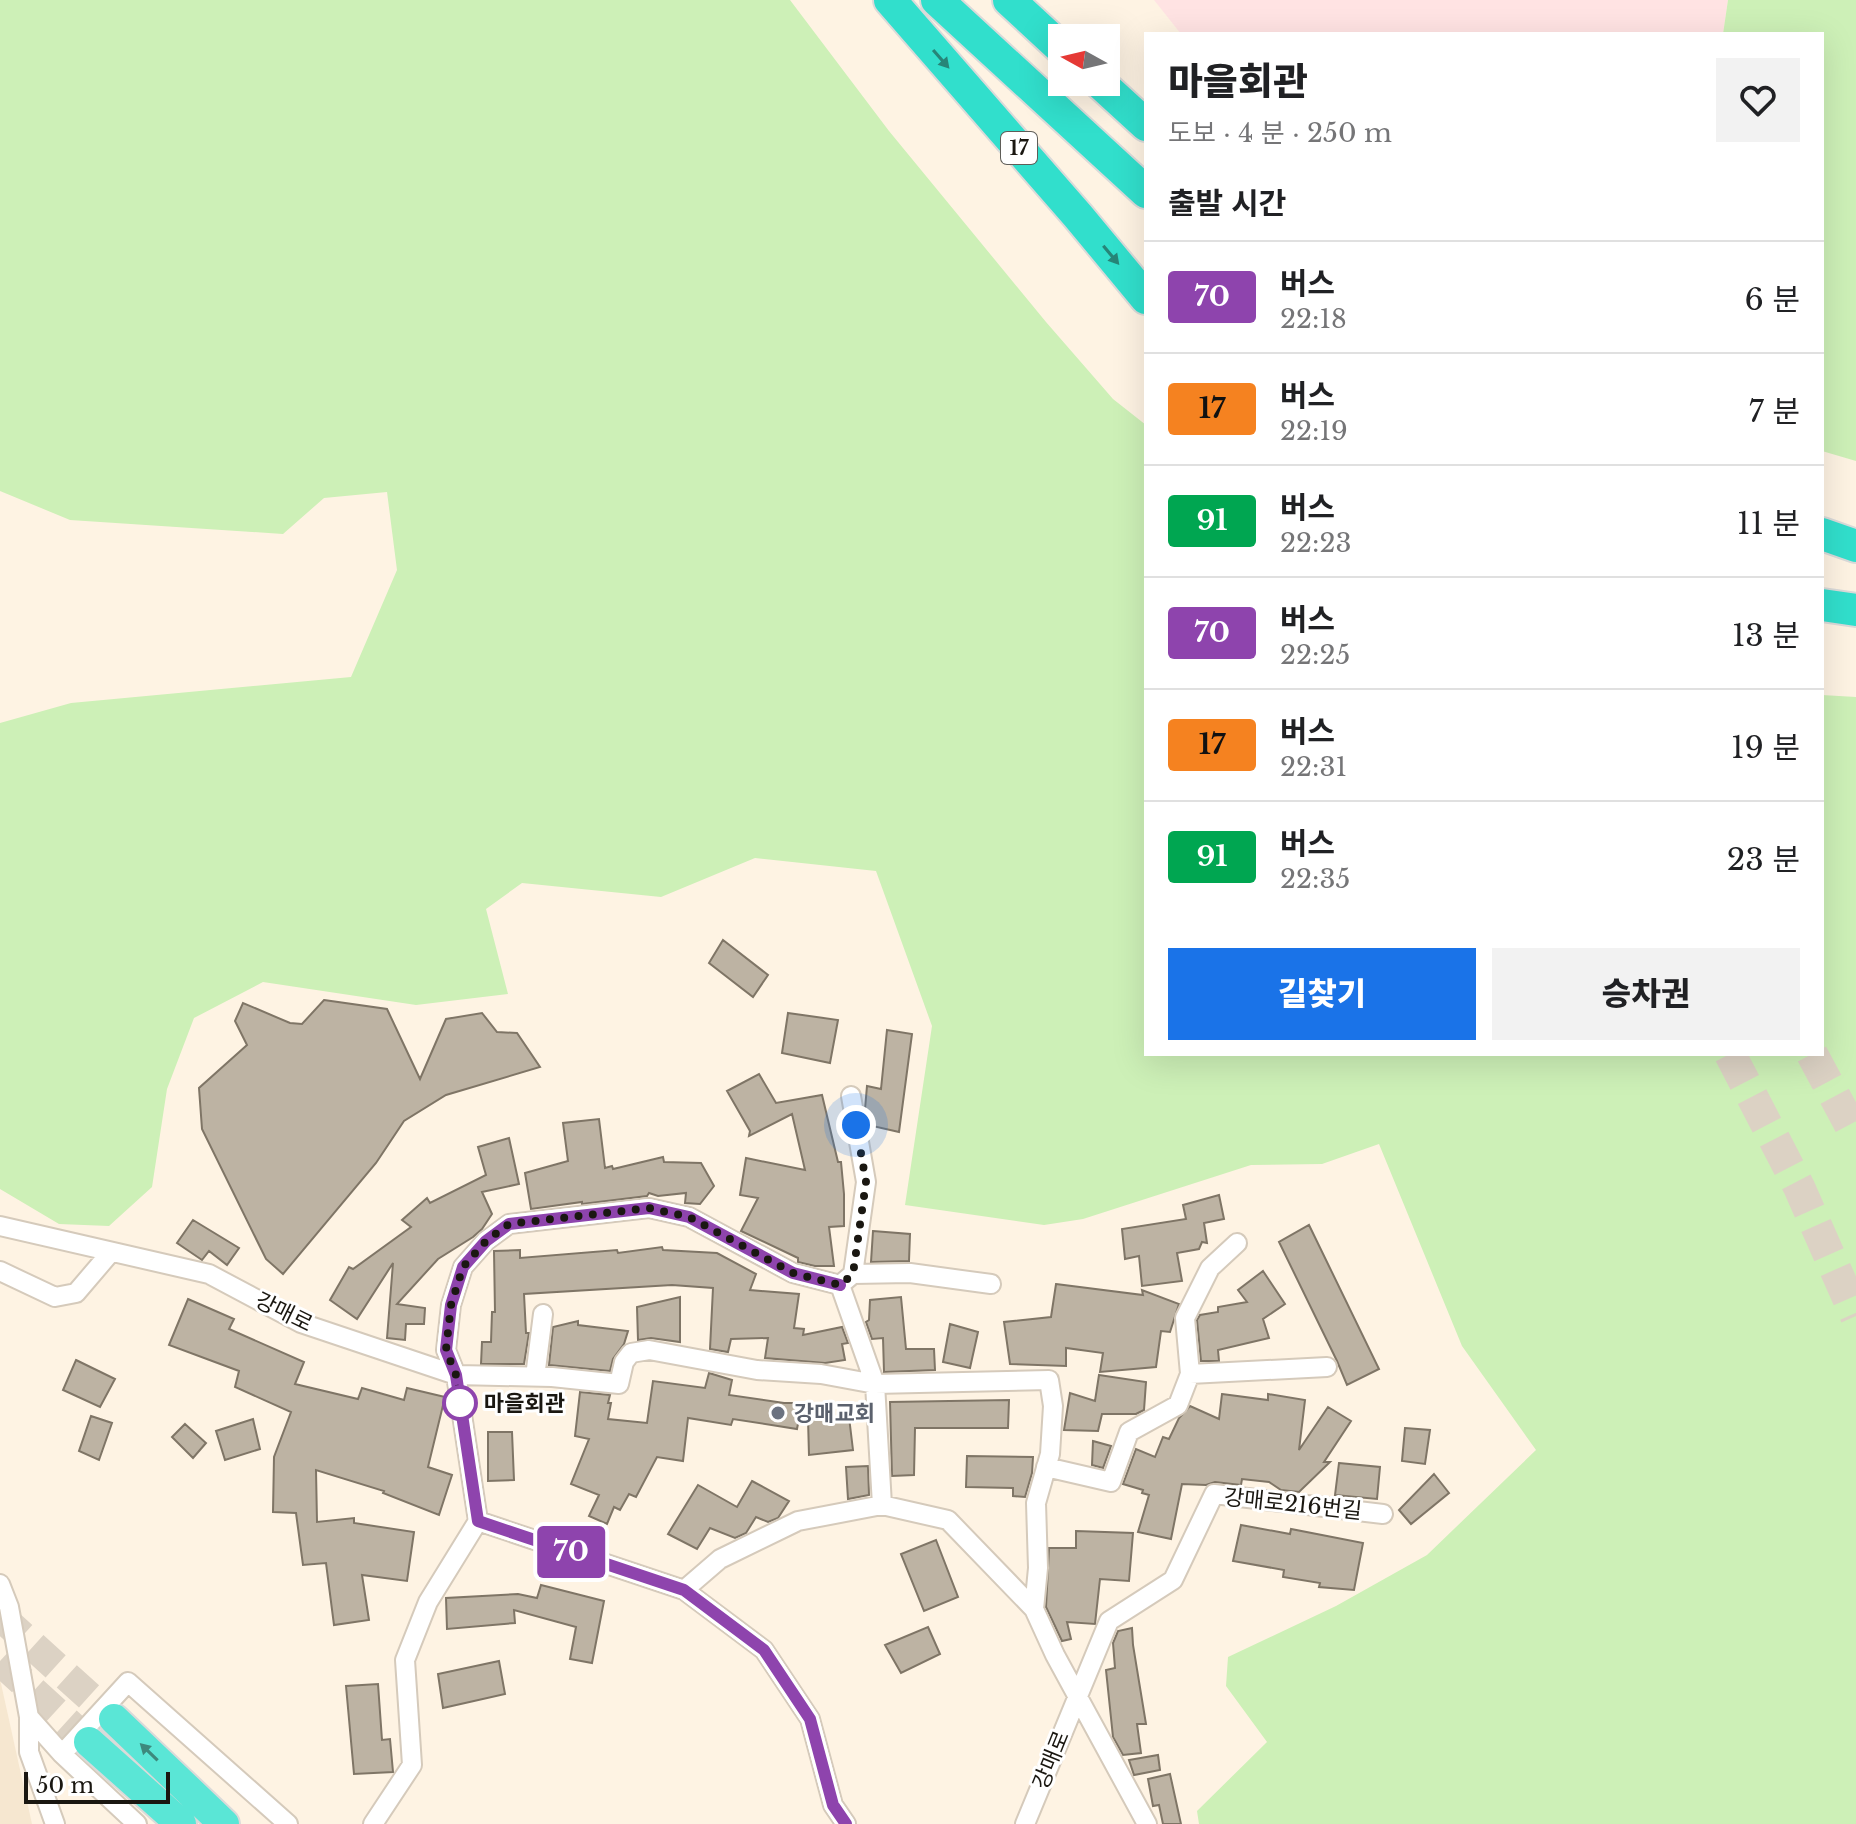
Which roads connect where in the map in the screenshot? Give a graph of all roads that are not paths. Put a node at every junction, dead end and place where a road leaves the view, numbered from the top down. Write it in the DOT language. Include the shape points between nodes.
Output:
graph roads {
  1 [pos="890,0"];
  2 [pos="937,0"];
  3 [pos="1009,0"];
  4 [pos="1048,36"];
  5 [pos="1114,96"];
  6 [pos="1144,123"];
  7 [pos="1144,190"];
  8 [pos="1144,296"];
  9 [pos="1824,535"];
  10 [pos="1856,546"];
  11 [pos="1824,605"];
  12 [pos="1856,610"];
  13 [pos="851,1096"];
  14 [pos="0,1226"];
  15 [pos="1237,1243"];
  16 [pos="111,1252"];
  17 [pos="0,1271"];
  18 [pos="846,1279"];
  19 [pos="991,1284"];
  20 [pos="543,1314"];
  21 [pos="1327,1367"];
  22 [pos="1190,1374"];
  23 [pos="456,1375"];
  24 [pos="535,1377"];
  25 [pos="875,1384"];
  26 [pos="1046,1467"];
  27 [pos="882,1505"];
  28 [pos="1383,1514"];
  29 [pos="478,1521"];
  30 [pos="0,1584"];
  31 [pos="684,1590"];
  32 [pos="1034,1609"];
  33 [pos="1077,1696"];
  34 [pos="29,1717"];
  35 [pos="114,1719"];
  36 [pos="76,1748"];
  37 [pos="55,1824"];
  38 [pos="137,1824"];
  39 [pos="181,1824"];
  40 [pos="224,1824"];
  41 [pos="288,1824"];
  42 [pos="373,1824"];
  43 [pos="846,1824"];
  44 [pos="1025,1824"];
  45 [pos="1147,1824"];
  1 -- 8 [label="highway, 17, one-way"];
  2 -- 7 [label="highway, 17"];
  3 -- 4 [label="highway"];
  5 -- 6 [label="highway"];
  9 -- 10 [label="highway"];
  11 -- 12 [label="highway"];
  13 -- 18 [label="street" via="866,1182"];
  14 -- 16 [label="street, 강매로"];
  15 -- 22 [label="street" via="1210,1268 1185,1318"];
  16 -- 17 [label="street" via="76,1293 55,1297"];
  16 -- 23 [label="street, 강매로" via="209,1274 301,1323"];
  18 -- 19 [label="street" via="910,1273"];
  18 -- 23 [label="street" via="793,1273 689,1217 649,1208 509,1224 463,1267 451,1305 446,1350"];
  18 -- 25 [label="street"];
  20 -- 24 [label="street"];
  21 -- 22 [label="street"];
  22 -- 26 [label="street" via="1178,1405 1129,1432 1111,1482"];
  23 -- 24 [label="street, 강매로"];
  23 -- 29 [label="street"];
  24 -- 25 [label="street, 강매로" via="619,1384 631,1353 649,1350"];
  25 -- 26 [label="street" via="1049,1380 1053,1406"];
  25 -- 27 [label="street"];
  26 -- 32 [label="street" via="1036,1503"];
  27 -- 31 [label="street" via="798,1521 720,1559"];
  27 -- 32 [label="street" via="948,1520"];
  28 -- 33 [label="street, 강매로216번길" via="1214,1494 1173,1580 1109,1621"];
  29 -- 31 [label="street"];
  29 -- 42 [label="street" via="428,1602 405,1660 412,1765"];
  30 -- 34 [label="street"];
  31 -- 43 [label="street" via="764,1650 810,1719 833,1805"];
  32 -- 33 [label="street"];
  33 -- 44 [label="street, 강매로"];
  33 -- 45 [label="street"];
  34 -- 36 [label="street"];
  34 -- 37 [label="street" via="29,1752"];
  40 -- 35 [label="highway, one-way"];
  36 -- 38 [label="street"];
  36 -- 39 [label="highway"];
  36 -- 41 [label="street" via="128,1682"];
}
